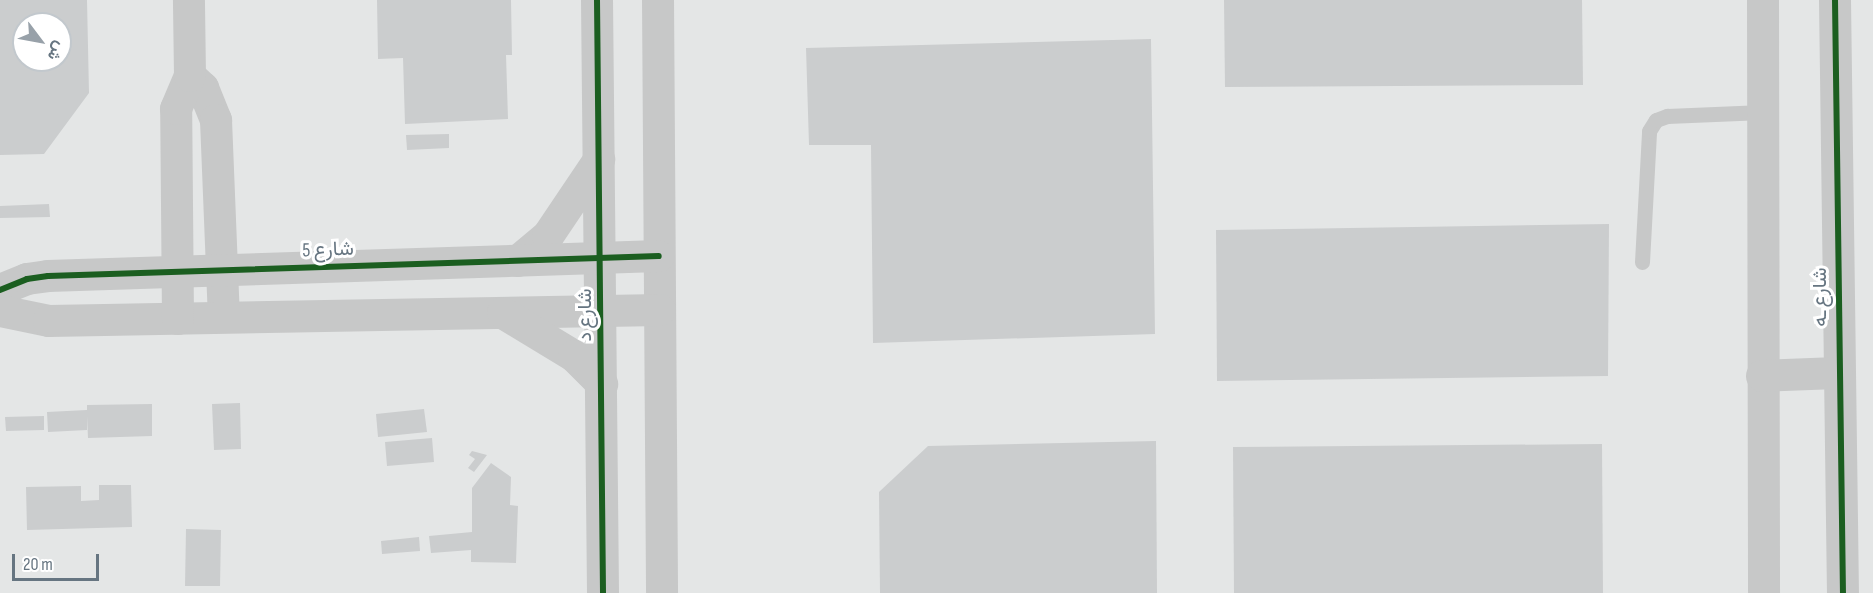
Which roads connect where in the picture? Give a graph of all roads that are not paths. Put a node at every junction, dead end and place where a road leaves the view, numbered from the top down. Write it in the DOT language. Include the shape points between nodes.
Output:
graph roads {
  1 [pos="189,0"];
  2 [pos="597,0"];
  3 [pos="658,0"];
  4 [pos="1763,0"];
  5 [pos="1835,0"];
  6 [pos="190,76"];
  7 [pos="1763,112"];
  8 [pos="599,160"];
  9 [pos="660,256"];
  10 [pos="601,258"];
  11 [pos="518,261"];
  12 [pos="1642,262"];
  13 [pos="222,270"];
  14 [pos="178,272"];
  15 [pos="0,290"];
  16 [pos="660,310"];
  17 [pos="0,311"];
  18 [pos="602,311"];
  19 [pos="502,312"];
  20 [pos="224,317"];
  21 [pos="178,319"];
  22 [pos="1837,373"];
  23 [pos="1762,376"];
  24 [pos="602,384"];
  25 [pos="603,593"];
  26 [pos="662,593"];
  27 [pos="1764,593"];
  28 [pos="1843,593"];
  1 -- 6 [label="street"];
  2 -- 8 [label="street, شارع د"];
  3 -- 9 [label="street"];
  4 -- 7 [label="street"];
  5 -- 22 [label="street, شارع ـه"];
  6 -- 13 [label="street" via="207,96 216,120"];
  6 -- 14 [label="street" via="176,109"];
  7 -- 12 [label="lane" via="1667,116 1656,120 1649,131"];
  7 -- 23 [label="street"];
  8 -- 10 [label="street, شارع د"];
  8 -- 11 [label="street" via="548,236"];
  9 -- 10 [label="street, شارع 5"];
  9 -- 16 [label="street"];
  10 -- 11 [label="street, شارع 5"];
  10 -- 18 [label="street, شارع د"];
  11 -- 13 [label="street, شارع 5"];
  13 -- 14 [label="street, شارع 5"];
  13 -- 20 [label="street"];
  14 -- 15 [label="street, شارع 5" via="48,276"];
  14 -- 21 [label="street"];
  16 -- 18 [label="street"];
  16 -- 26 [label="street"];
  17 -- 21 [label="street" via="49,321"];
  18 -- 19 [label="street"];
  18 -- 24 [label="street, شارع د"];
  19 -- 20 [label="street"];
  19 -- 24 [label="street" via="574,356"];
  20 -- 21 [label="street"];
  22 -- 23 [label="street"];
  22 -- 28 [label="street, شارع ـه"];
  23 -- 27 [label="street"];
  24 -- 25 [label="street, شارع د"];
}
